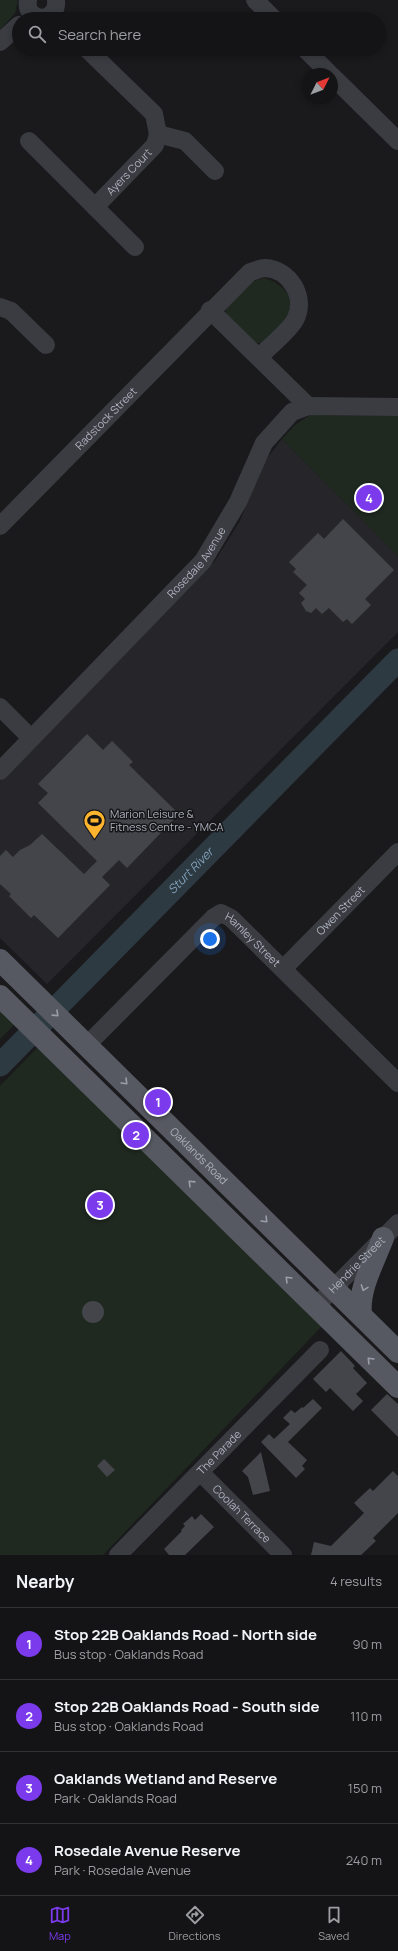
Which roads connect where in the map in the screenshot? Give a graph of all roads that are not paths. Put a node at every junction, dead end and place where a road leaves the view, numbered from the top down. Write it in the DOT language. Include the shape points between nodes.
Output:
graph roads {
  1 [pos="255,0"];
  2 [pos="267,12"];
  3 [pos="12,29"];
  4 [pos="0,42"];
  5 [pos="94,56"];
  6 [pos="312,56"];
  7 [pos="324,68"];
  8 [pos="338,82"];
  9 [pos="158,134"];
  10 [pos="29,141"];
  11 [pos="398,142"];
  12 [pos="215,171"];
  13 [pos="95,207"];
  14 [pos="136,247"];
  15 [pos="0,307"];
  16 [pos="210,310"];
  17 [pos="46,345"];
  18 [pos="259,357"];
  19 [pos="308,406"];
  20 [pos="398,407"];
  21 [pos="0,526"];
  22 [pos="0,708"];
  23 [pos="31,738"];
  24 [pos="0,771"];
  25 [pos="398,852"];
  26 [pos="0,960"];
  27 [pos="283,969"];
  28 [pos="5,1001"];
  29 [pos="93,1050"];
  30 [pos="84,1078"];
  31 [pos="398,1083"];
  32 [pos="391,1231"];
  33 [pos="334,1289"];
  34 [pos="316,1306"];
  35 [pos="361,1315"];
  36 [pos="320,1350"];
  37 [pos="398,1352"];
  38 [pos="398,1387"];
  39 [pos="200,1472"];
  40 [pos="118,1555"];
  41 [pos="283,1555"];
  1 -- 2 [label="street"];
  3 -- 4 [label="street"];
  5 -- 9 [label="street" via="154,114"];
  6 -- 7 [label="street"];
  8 -- 11 [label="street"];
  9 -- 12 [label="street" via="185,141"];
  9 -- 13 [label="street, Ayers Court" via="155,145"];
  10 -- 13 [label="street"];
  13 -- 14 [label="street"];
  15 -- 17 [label="street" via="11,311"];
  16 -- 18 [label="street"];
  16 -- 18 [label="street, Radstock Street" via="250,272 265,268 277,271 289,279 299,294 299,311 295,321"];
  16 -- 21 [label="street, Radstock Street"];
  18 -- 19 [label="street"];
  19 -- 20 [label="street, Rosedale Avenue"];
  19 -- 23 [label="street, Rosedale Avenue" via="292,412 264,443 238,502 203,561"];
  22 -- 23 [label="street"];
  23 -- 24 [label="street, Rosedale Avenue"];
  25 -- 27 [label="street, Owen Street"];
  26 -- 29 [label="main road, Oaklands Road, one-way"];
  27 -- 29 [label="street, Hamley Street" via="231,918 221,913 213,918"];
  27 -- 31 [label="street, Hamley Street"];
  28 -- 30 [label="main road"];
  29 -- 30 [label="main road" via="100,1066 99,1072 95,1076"];
  29 -- 33 [label="main road, Oaklands Road, one-way"];
  34 -- 30 [label="main road, one-way"];
  32 -- 33 [label="street, Hendrie Street"];
  32 -- 35 [label="main road, one-way" via="362,1292"];
  33 -- 34 [label="street, Hendrie Street"];
  33 -- 35 [label="main road, Oaklands Road"];
  38 -- 34 [label="main road, one-way"];
  35 -- 37 [label="main road, Oaklands Road"];
  36 -- 39 [label="street, The Parade"];
  39 -- 40 [label="street, The Parade"];
  39 -- 41 [label="street, Coolah Terrace"];
}
